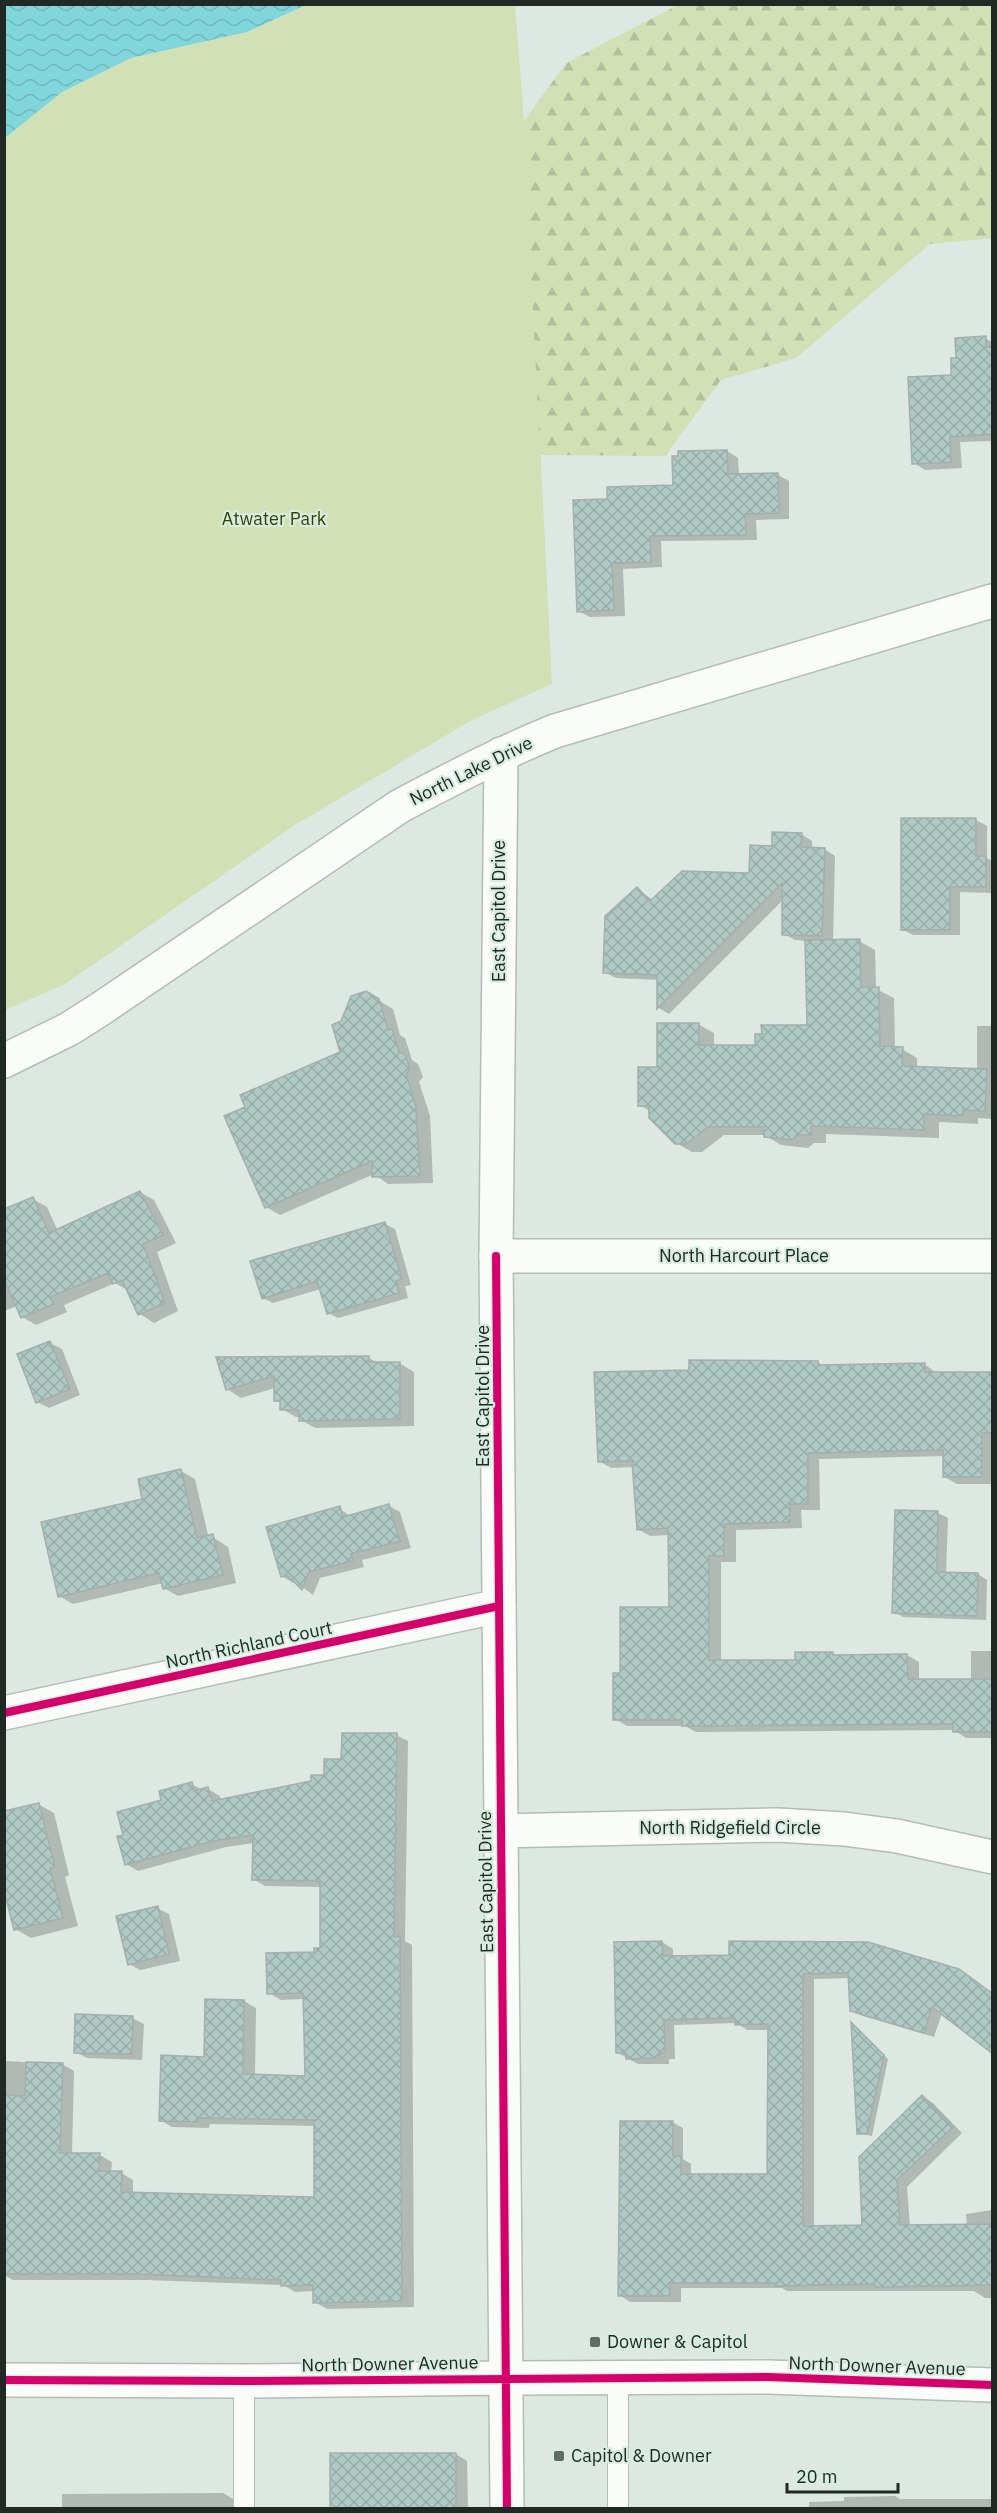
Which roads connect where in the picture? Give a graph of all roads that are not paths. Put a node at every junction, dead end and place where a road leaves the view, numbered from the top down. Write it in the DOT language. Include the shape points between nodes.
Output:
graph roads {
  1 [pos="993,602"];
  2 [pos="501,754"];
  3 [pos="4,1061"];
  4 [pos="496,1256"];
  5 [pos="993,1257"];
  6 [pos="499,1606"];
  7 [pos="4,1713"];
  8 [pos="501,1832"];
  9 [pos="993,1857"];
  10 [pos="507,2378"];
  11 [pos="618,2378"];
  12 [pos="4,2380"];
  13 [pos="244,2381"];
  14 [pos="993,2385"];
  15 [pos="244,2508"];
  16 [pos="507,2508"];
  17 [pos="618,2508"];
  1 -- 2 [label="main road, North Lake Drive" via="555,731"];
  2 -- 3 [label="main road, North Lake Drive" via="400,806 102,1008"];
  2 -- 4 [label="main road, East Capitol Drive"];
  4 -- 5 [label="main road, North Harcourt Place"];
  4 -- 6 [label="main road, East Capitol Drive"];
  6 -- 7 [label="main road, North Richland Court"];
  6 -- 8 [label="main road, East Capitol Drive"];
  8 -- 9 [label="main road, North Ridgefield Circle" via="778,1825 897,1836"];
  8 -- 10 [label="main road, East Capitol Drive"];
  10 -- 11 [label="main road, North Downer Avenue"];
  10 -- 13 [label="main road, North Downer Avenue"];
  10 -- 16 [label="main road, East Capitol Drive"];
  11 -- 14 [label="main road, North Downer Avenue" via="768,2377"];
  11 -- 17 [label="lane"];
  12 -- 13 [label="main road, North Downer Avenue"];
  13 -- 15 [label="lane"];
}
